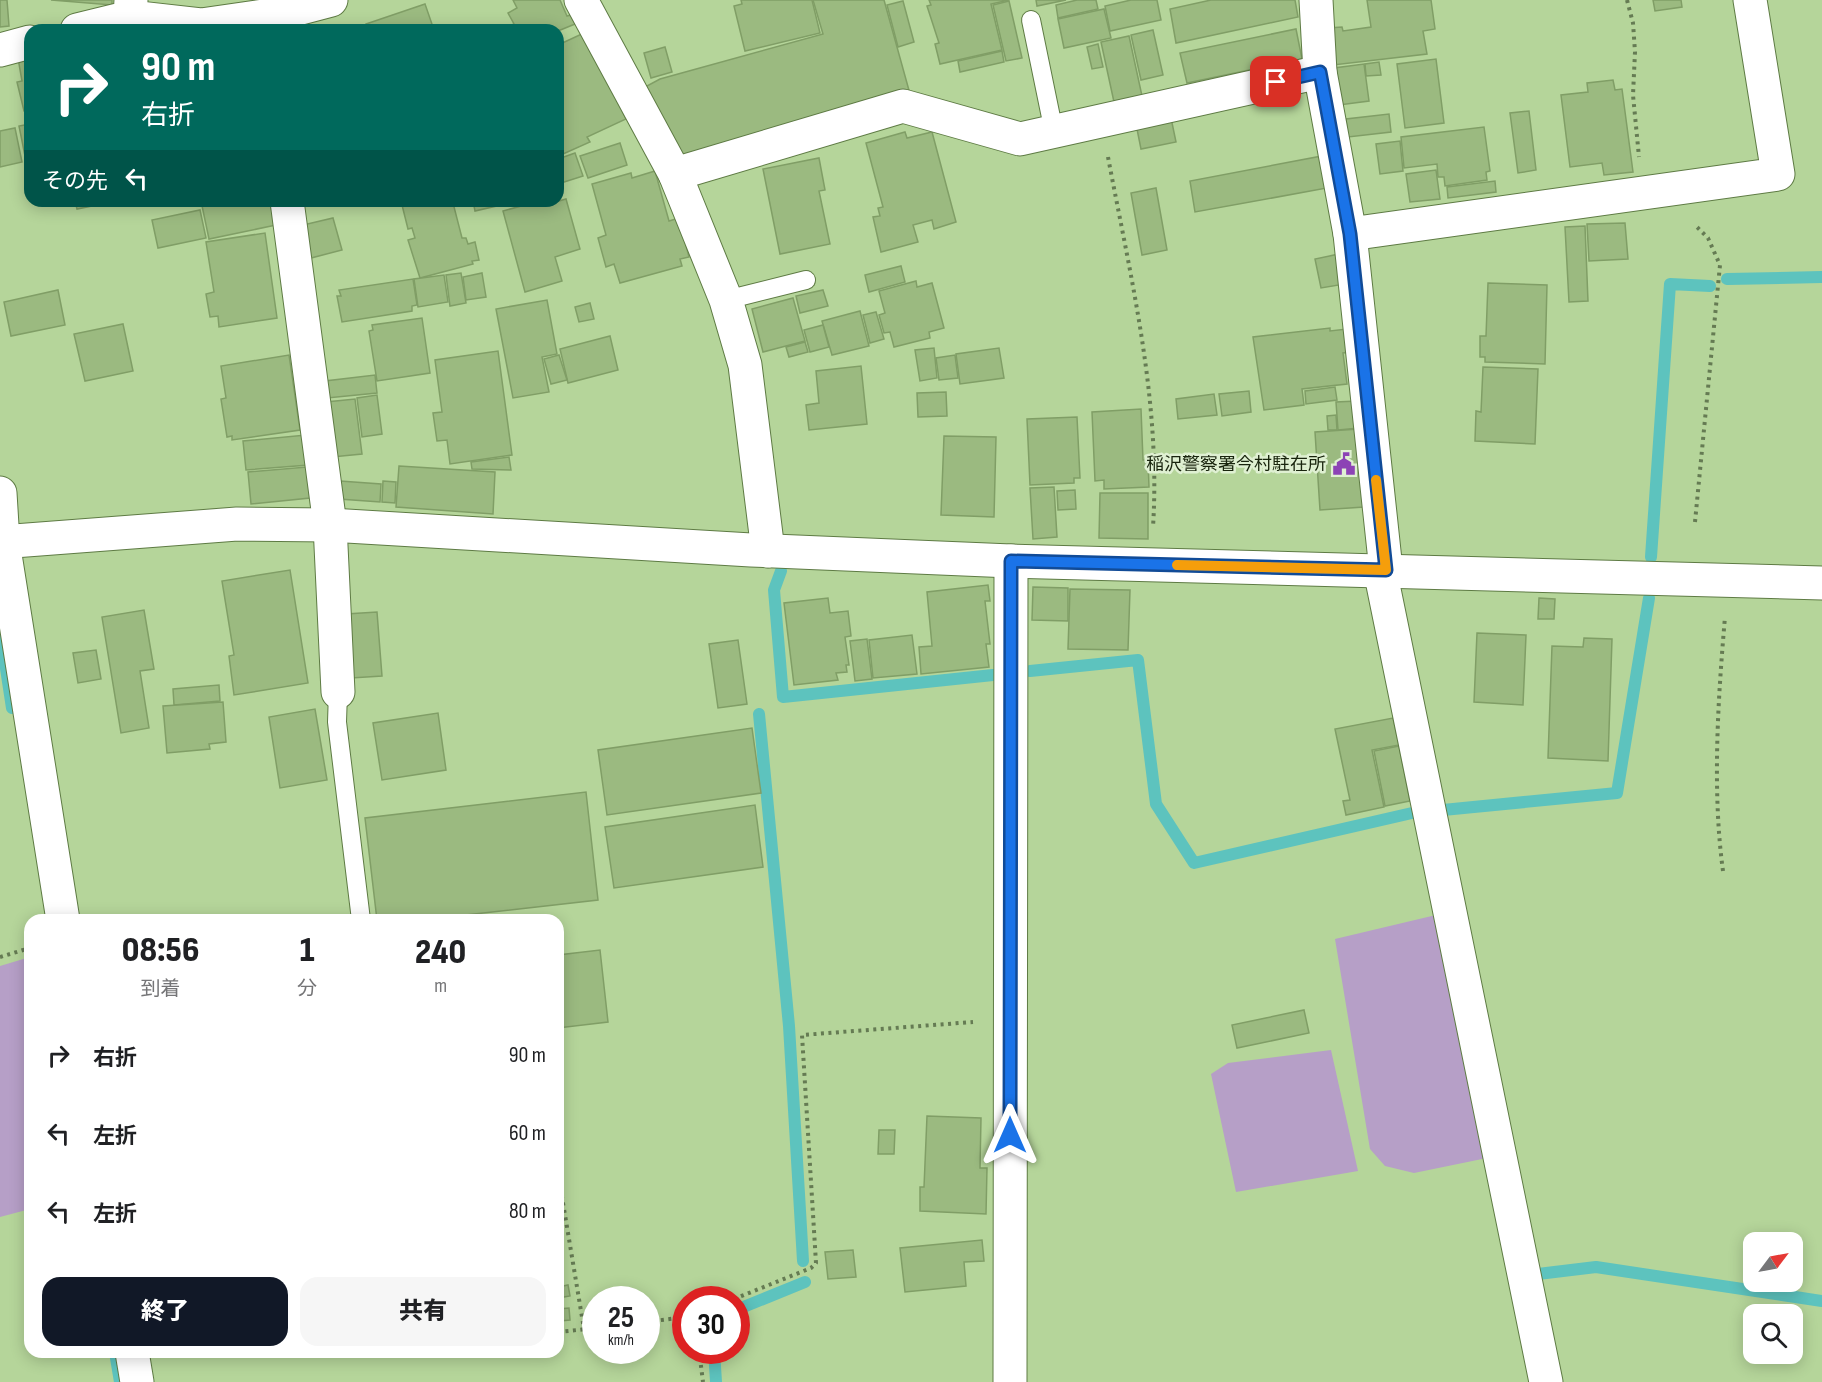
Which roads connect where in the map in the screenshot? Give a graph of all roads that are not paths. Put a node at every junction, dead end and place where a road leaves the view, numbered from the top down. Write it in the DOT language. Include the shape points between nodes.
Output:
graph roads {
  1 [pos="332,0"];
  2 [pos="581,0"];
  3 [pos="1316,0"];
  4 [pos="1750,0"];
  5 [pos="130,8"];
  6 [pos="1031,20"];
  7 [pos="279,22"];
  8 [pos="91,24"];
  9 [pos="197,24"];
  10 [pos="227,24"];
  11 [pos="24,44"];
  12 [pos="0,50"];
  13 [pos="1320,72"];
  14 [pos="1054,132"];
  15 [pos="675,174"];
  16 [pos="288,207"];
  17 [pos="1350,234"];
  18 [pos="806,280"];
  19 [pos="726,300"];
  20 [pos="0,493"];
  21 [pos="330,525"];
  22 [pos="2,542"];
  23 [pos="768,551"];
  24 [pos="1011,561"];
  25 [pos="1383,570"];
  26 [pos="1822,583"];
  27 [pos="339,692"];
  28 [pos="62,914"];
  29 [pos="360,914"];
  30 [pos="133,1358"];
  31 [pos="137,1382"];
  32 [pos="1010,1382"];
  33 [pos="1546,1382"];
  1 -- 7 [label="street"];
  2 -- 15 [label="street"];
  3 -- 13 [label="street"];
  4 -- 17 [label="street" via="1778,174"];
  5 -- 8 [label="street"];
  5 -- 9 [label="street"];
  6 -- 14 [label="lane"];
  7 -- 10 [label="street"];
  11 -- 12 [label="street"];
  13 -- 14 [label="street"];
  13 -- 17 [label="street"];
  14 -- 15 [label="street" via="1020,139 903,106"];
  15 -- 19 [label="street"];
  16 -- 21 [label="street"];
  17 -- 25 [label="street"];
  18 -- 19 [label="lane"];
  19 -- 23 [label="street" via="745,365"];
  20 -- 22 [label="street"];
  21 -- 22 [label="street" via="237,524"];
  21 -- 23 [label="street"];
  21 -- 27 [label="street"];
  22 -- 28 [label="street"];
  23 -- 24 [label="street"];
  24 -- 25 [label="street"];
  24 -- 32 [label="street"];
  25 -- 26 [label="street"];
  25 -- 33 [label="street"];
  27 -- 29 [label="lane" via="337,722"];
  30 -- 31 [label="street"];
}
